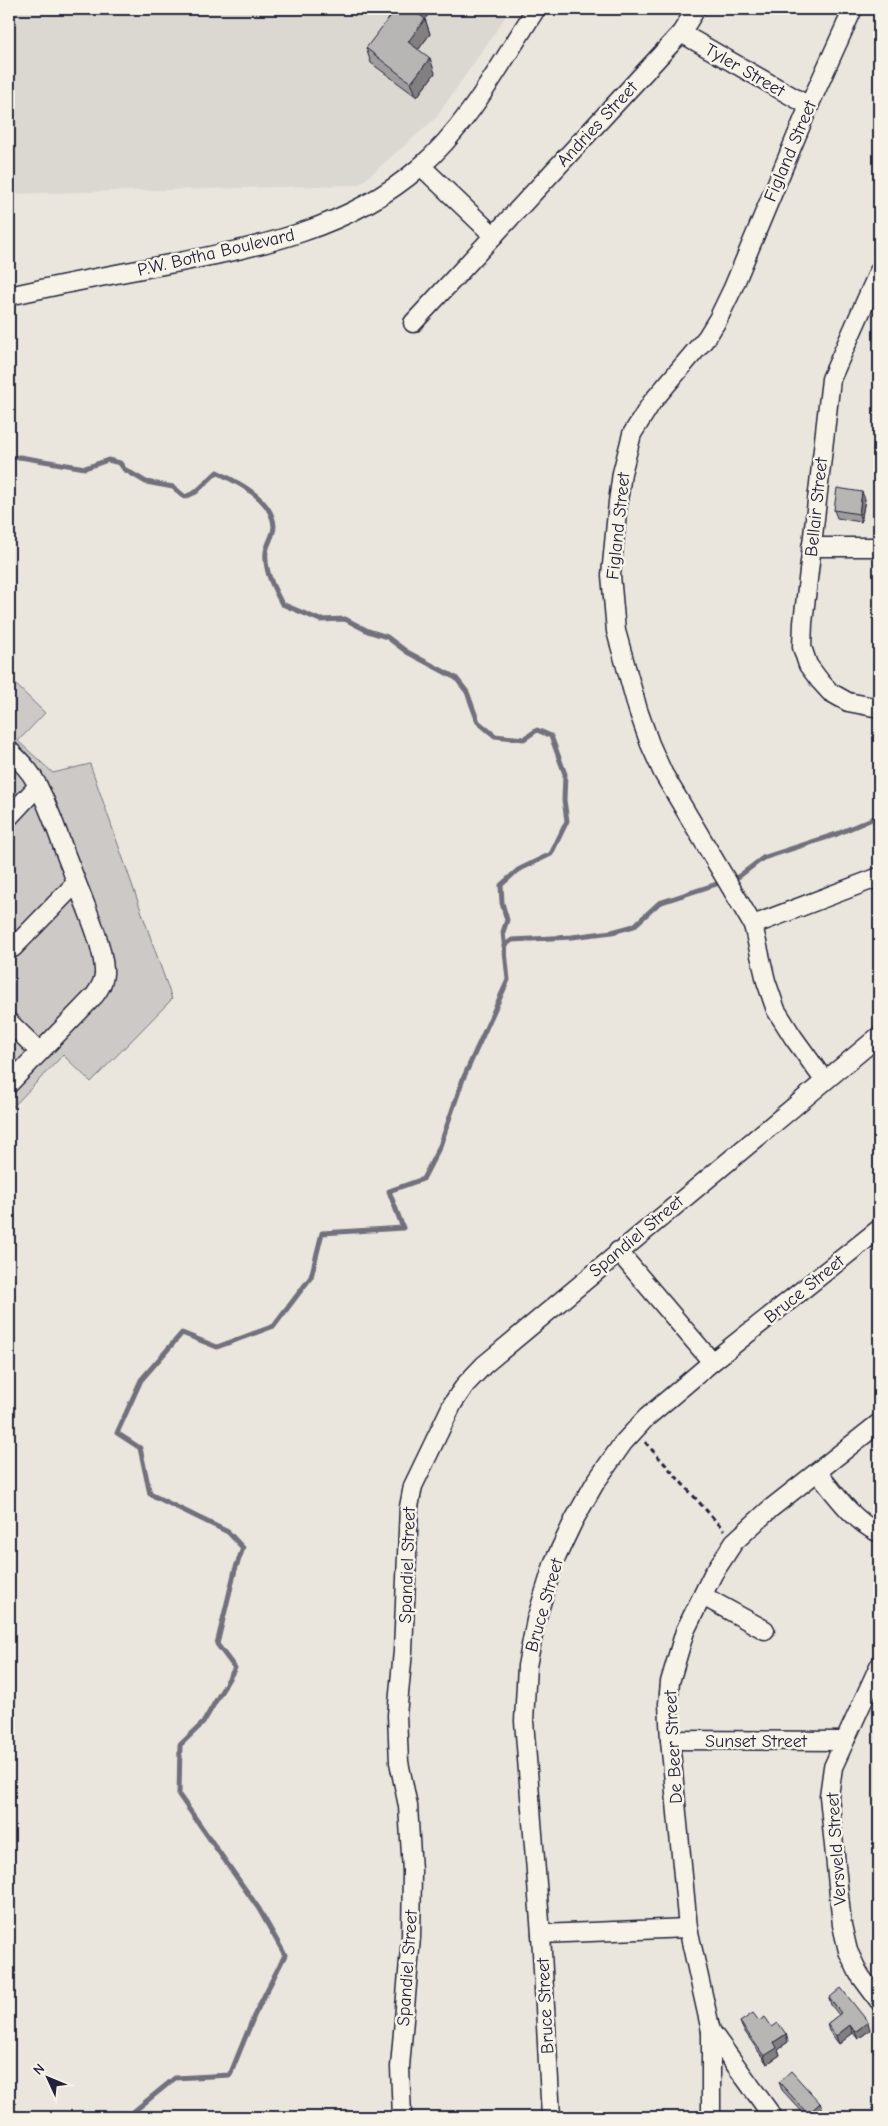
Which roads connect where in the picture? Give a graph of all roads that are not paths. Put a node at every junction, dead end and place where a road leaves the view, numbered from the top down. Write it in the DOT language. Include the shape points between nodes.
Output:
graph roads {
  1 [pos="536,9"];
  2 [pos="696,9"];
  3 [pos="853,9"];
  4 [pos="681,34"];
  5 [pos="809,106"];
  6 [pos="421,166"];
  7 [pos="494,236"];
  8 [pos="879,271"];
  9 [pos="9,296"];
  10 [pos="413,323"];
  11 [pos="811,547"];
  12 [pos="879,548"];
  13 [pos="879,708"];
  14 [pos="9,750"];
  15 [pos="38,786"];
  16 [pos="9,817"];
  17 [pos="879,877"];
  18 [pos="76,883"];
  19 [pos="752,925"];
  20 [pos="13,948"];
  21 [pos="9,1022"];
  22 [pos="879,1036"];
  23 [pos="40,1052"];
  24 [pos="824,1080"];
  25 [pos="9,1084"];
  26 [pos="879,1229"];
  27 [pos="618,1251"];
  28 [pos="712,1362"];
  29 [pos="879,1423"];
  30 [pos="818,1474"];
  31 [pos="877,1532"];
  32 [pos="702,1596"];
  33 [pos="765,1630"];
  34 [pos="879,1666"];
  35 [pos="670,1740"];
  36 [pos="843,1741"];
  37 [pos="688,1928"];
  38 [pos="541,1934"];
  39 [pos="879,2002"];
  40 [pos="711,2032"];
  41 [pos="402,2117"];
  42 [pos="551,2117"];
  43 [pos="711,2117"];
  44 [pos="773,2117"];
  1 -- 6 [label="street, P.W. Botha Boulevard" via="464,118"];
  2 -- 4 [label="street, Andries Street"];
  3 -- 5 [label="street, Figland Street"];
  4 -- 5 [label="street, Tyler Street"];
  4 -- 7 [label="street, Andries Street"];
  5 -- 19 [label="street, Figland Street" via="718,319 707,337 652,402 632,434 622,473 612,547 616,631 650,744 663,773"];
  6 -- 7 [label="street"];
  6 -- 9 [label="street, P.W. Botha Boulevard" via="349,214 312,230 243,250"];
  7 -- 10 [label="street, Andries Street"];
  8 -- 11 [label="street, Bellair Street" via="831,379"];
  11 -- 12 [label="street"];
  11 -- 13 [label="street, Bellair Street" via="802,647 808,665 830,692 848,702"];
  14 -- 15 [label="street"];
  15 -- 16 [label="street"];
  15 -- 18 [label="street"];
  17 -- 19 [label="street"];
  18 -- 20 [label="street"];
  18 -- 23 [label="street" via="103,960 102,984 96,996"];
  19 -- 24 [label="street, Figland Street" via="776,1010"];
  21 -- 23 [label="street"];
  22 -- 24 [label="street, Spandiel Street"];
  23 -- 25 [label="street"];
  24 -- 27 [label="street, Spandiel Street"];
  26 -- 28 [label="street, Bruce Street"];
  27 -- 28 [label="street"];
  27 -- 41 [label="street, Spandiel Street" via="511,1340 466,1384 413,1486 410,1498 404,1651 397,1715 399,1762 408,1806 412,1871 411,1937 401,2044"];
  28 -- 38 [label="street, Bruce Street" via="635,1430 595,1482 554,1562 536,1620 527,1666 524,1721"];
  29 -- 30 [label="street, De Beer Street"];
  30 -- 31 [label="street" via="866,1527"];
  30 -- 32 [label="street, De Beer Street" via="734,1542 722,1557"];
  32 -- 33 [label="street"];
  32 -- 35 [label="street, De Beer Street" via="685,1631 670,1682"];
  34 -- 36 [label="street, Versveld Street"];
  35 -- 36 [label="street, Sunset Street"];
  35 -- 37 [label="street, De Beer Street"];
  36 -- 39 [label="street, Versveld Street" via="833,1767 829,1796 842,1925 848,1951 859,1974"];
  37 -- 38 [label="street"];
  37 -- 40 [label="street, De Beer Street"];
  38 -- 42 [label="street, Bruce Street"];
  40 -- 43 [label="street"];
  40 -- 44 [label="street"];
}
